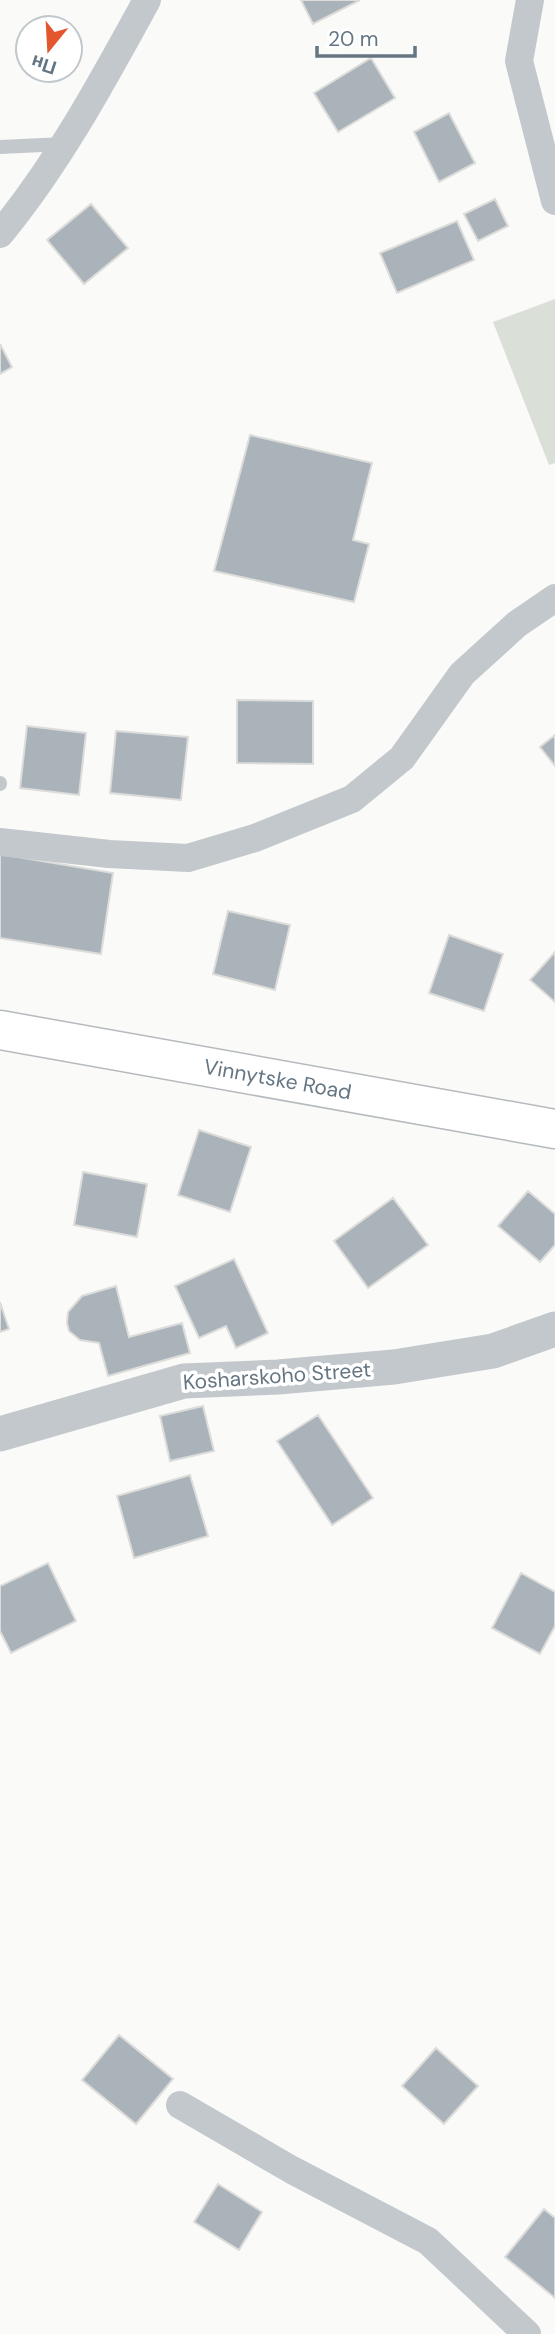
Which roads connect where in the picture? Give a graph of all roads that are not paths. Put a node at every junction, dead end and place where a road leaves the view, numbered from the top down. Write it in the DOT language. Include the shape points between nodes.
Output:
graph roads {
  1 [pos="147,0"];
  2 [pos="530,0"];
  3 [pos="65,144"];
  4 [pos="0,147"];
  5 [pos="555,201"];
  6 [pos="0,234"];
  7 [pos="555,598"];
  8 [pos="0,842"];
  9 [pos="0,1030"];
  10 [pos="555,1129"];
  11 [pos="555,1329"];
  12 [pos="0,1434"];
  13 [pos="180,2105"];
  14 [pos="527,2334"];
  1 -- 3 [label="street"];
  2 -- 5 [label="street" via="519,61"];
  3 -- 4 [label="lane"];
  3 -- 6 [label="street" via="40,185"];
  7 -- 8 [label="street" via="517,624 462,674 402,758 352,799 255,838 188,858"];
  9 -- 10 [label="main road, Vinnytske Road"];
  11 -- 12 [label="street, Kosharskoho Street" via="493,1351 394,1367 184,1381"];
  13 -- 14 [label="street" via="428,2241"];
}
